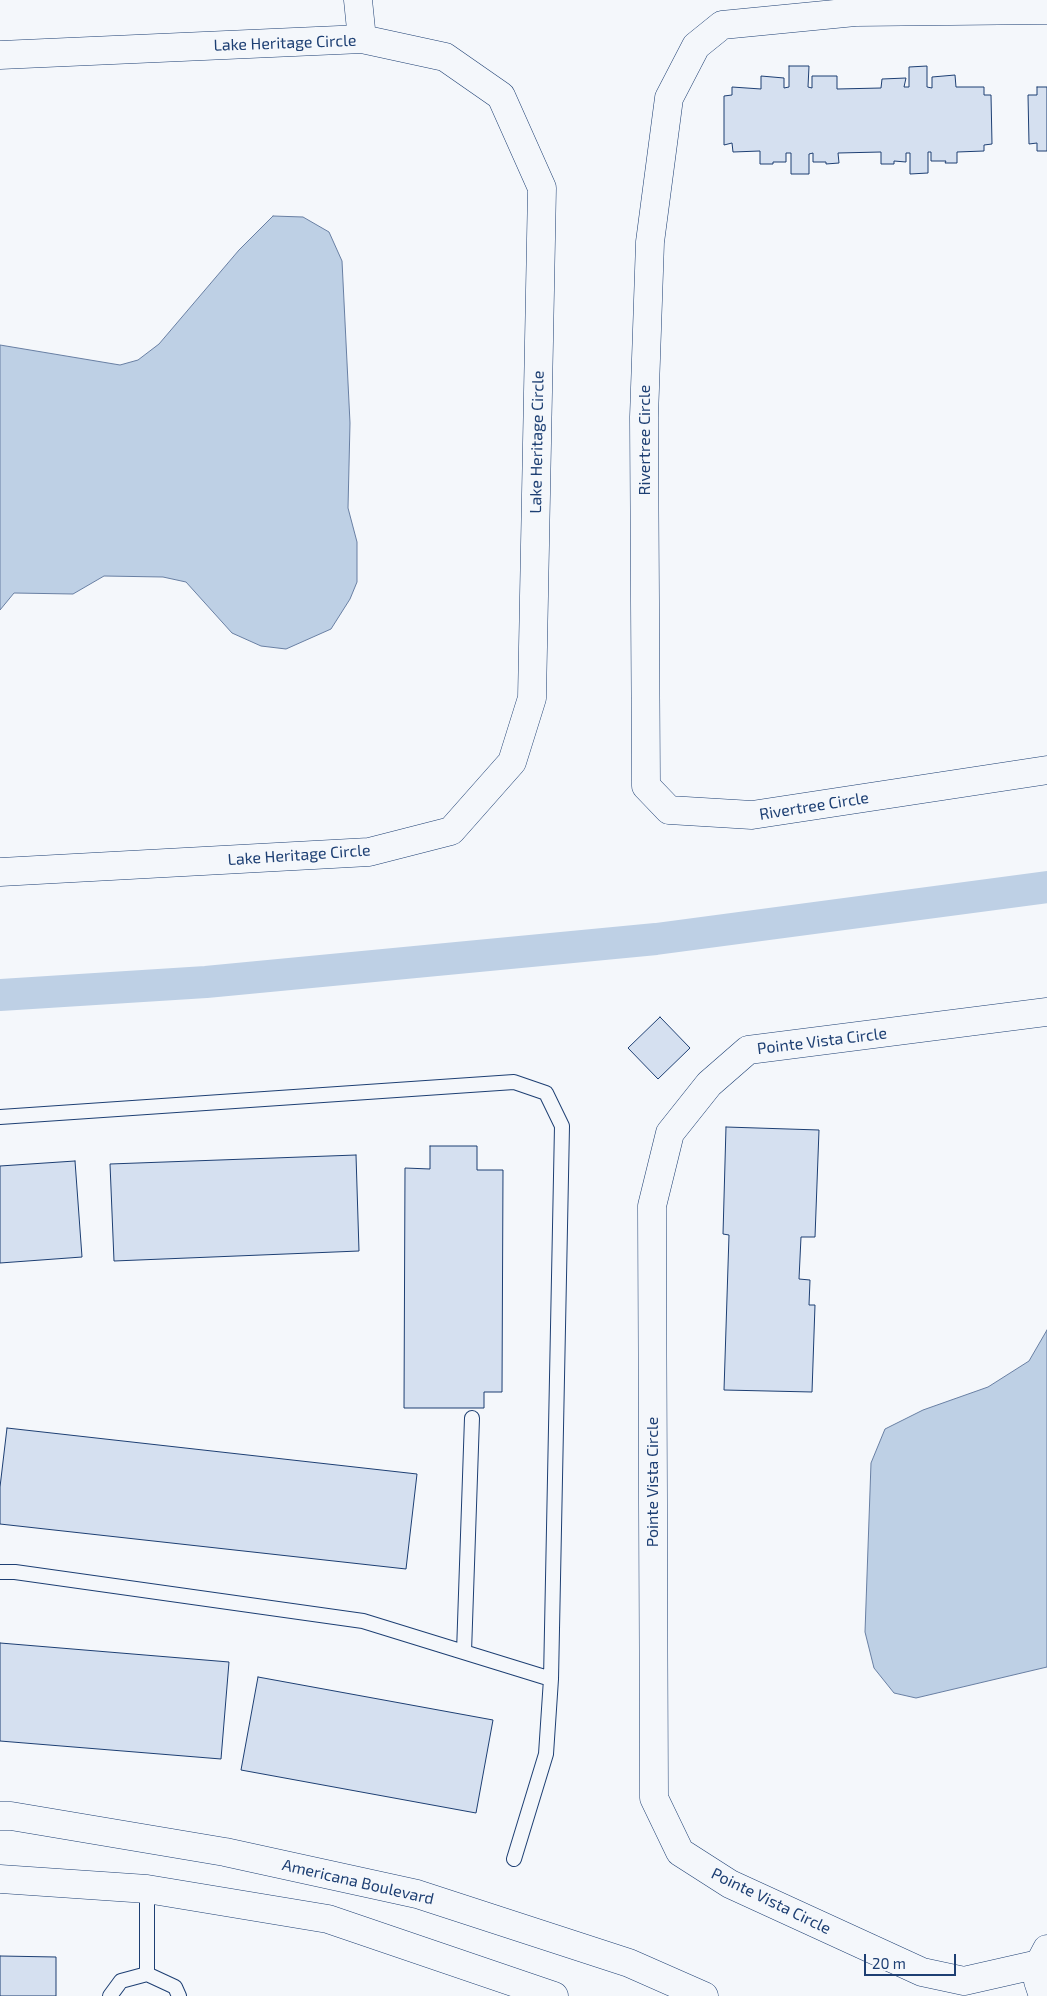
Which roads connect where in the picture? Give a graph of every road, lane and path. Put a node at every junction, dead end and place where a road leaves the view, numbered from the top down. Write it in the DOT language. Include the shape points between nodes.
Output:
graph roads {
  1 [pos="358,0"];
  2 [pos="1047,10"];
  3 [pos="362,39"];
  4 [pos="0,55"];
  5 [pos="1047,770"];
  6 [pos="0,872"];
  7 [pos="1047,1012"];
  8 [pos="0,1117"];
  9 [pos="472,1418"];
  10 [pos="0,1572"];
  11 [pos="464,1652"];
  12 [pos="551,1679"];
  13 [pos="0,1816"];
  14 [pos="514,1859"];
  15 [pos="0,1878"];
  16 [pos="147,1889"];
  17 [pos="1043,1957"];
  18 [pos="147,1974"];
  19 [pos="110,1996"];
  20 [pos="179,1996"];
  21 [pos="554,1996"];
  22 [pos="704,1996"];
  23 [pos="1042,1996"];
  1 -- 3 [label="street"];
  2 -- 5 [label="street, Rivertree Circle" via="855,12 722,25 696,46 669,98 650,242 644,417 646,786 669,810 752,815"];
  3 -- 4 [label="street, Lake Heritage Circle"];
  3 -- 6 [label="street, Lake Heritage Circle" via="445,57 501,96 542,188 532,698 512,762 451,831 368,852"];
  7 -- 17 [label="street, Pointe Vista Circle" via="748,1050 709,1084 670,1133 652,1206 654,1798 680,1852 730,1884 922,1972 964,1981"];
  8 -- 12 [label="lane" via="514,1082 546,1094 562,1126"];
  9 -- 11 [label="lane"];
  10 -- 11 [label="lane" via="363,1621"];
  11 -- 12 [label="lane"];
  12 -- 14 [label="lane" via="546,1754"];
  13 -- 22 [label="street, Americana Boulevard" via="225,1852 418,1894 629,1963"];
  15 -- 16 [label="street"];
  16 -- 18 [label="lane"];
  16 -- 21 [label="street" via="328,1919"];
  17 -- 23 [label="street, Pointe Vista Circle" via="1038,1981"];
  18 -- 19 [label="lane" via="121,1981"];
  18 -- 20 [label="lane" via="175,1987"];
}
